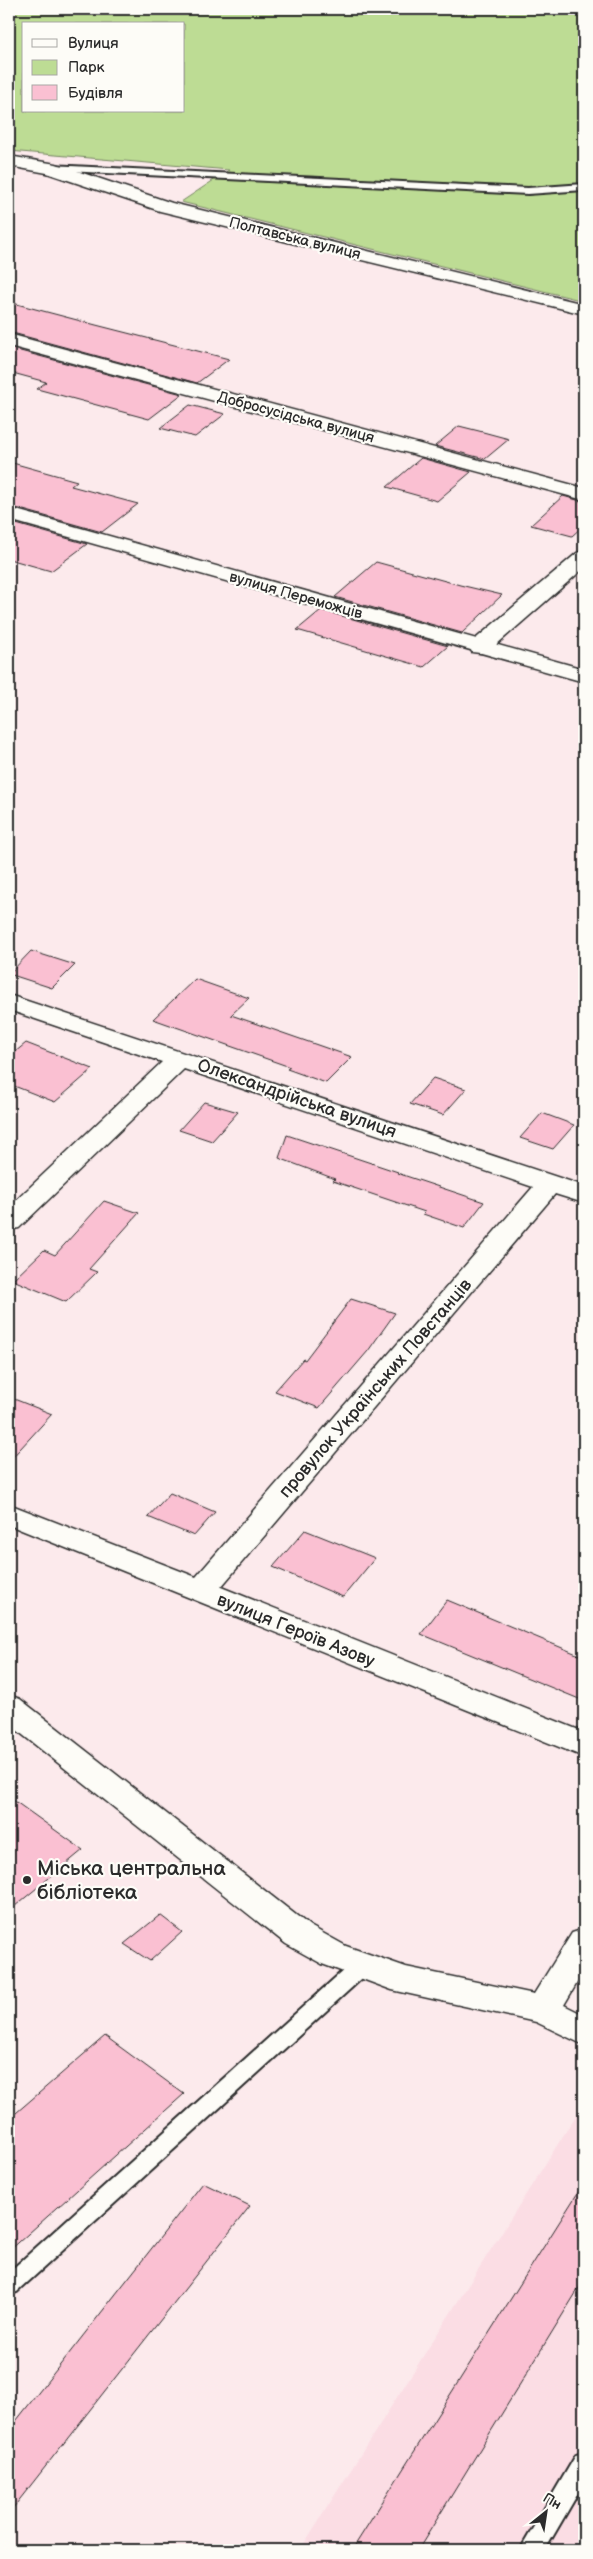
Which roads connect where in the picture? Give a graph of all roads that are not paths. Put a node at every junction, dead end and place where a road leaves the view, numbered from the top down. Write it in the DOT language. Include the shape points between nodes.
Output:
graph roads {
  1 [pos="9,161"];
  2 [pos="50,168"];
  3 [pos="584,187"];
  4 [pos="584,309"];
  5 [pos="9,340"];
  6 [pos="584,494"];
  7 [pos="9,514"];
  8 [pos="584,557"];
  9 [pos="480,647"];
  10 [pos="584,676"];
  11 [pos="9,1002"];
  12 [pos="180,1059"];
  13 [pos="550,1184"];
  14 [pos="584,1195"];
  15 [pos="9,1222"];
  16 [pos="9,1514"];
  17 [pos="200,1592"];
  18 [pos="9,1707"];
  19 [pos="584,1745"];
  20 [pos="584,1942"];
  21 [pos="363,1965"];
  22 [pos="543,2010"];
  23 [pos="584,2031"];
  24 [pos="9,2285"];
  25 [pos="584,2462"];
  26 [pos="532,2550"];
  1 -- 2 [label="street, Полтавська вулиця"];
  2 -- 3 [label="lane" via="528,191"];
  2 -- 4 [label="street, Полтавська вулиця" via="166,207"];
  5 -- 6 [label="street, Добросусідська вулиця"];
  7 -- 9 [label="street, вулиця Переможців"];
  8 -- 9 [label="street"];
  9 -- 10 [label="street, вулиця Переможців"];
  11 -- 12 [label="street, Олександрійська вулиця"];
  12 -- 13 [label="street, Олександрійська вулиця"];
  12 -- 15 [label="street"];
  13 -- 14 [label="street, Олександрійська вулиця"];
  13 -- 17 [label="street, провулок Українських Повстанців"];
  16 -- 17 [label="street, вулиця Героїв Азову"];
  17 -- 19 [label="street, вулиця Героїв Азову"];
  18 -- 21 [label="street" via="298,1935"];
  20 -- 22 [label="street"];
  21 -- 22 [label="street" via="404,1980"];
  21 -- 24 [label="lane"];
  22 -- 23 [label="street"];
  25 -- 26 [label="lane"];
}
